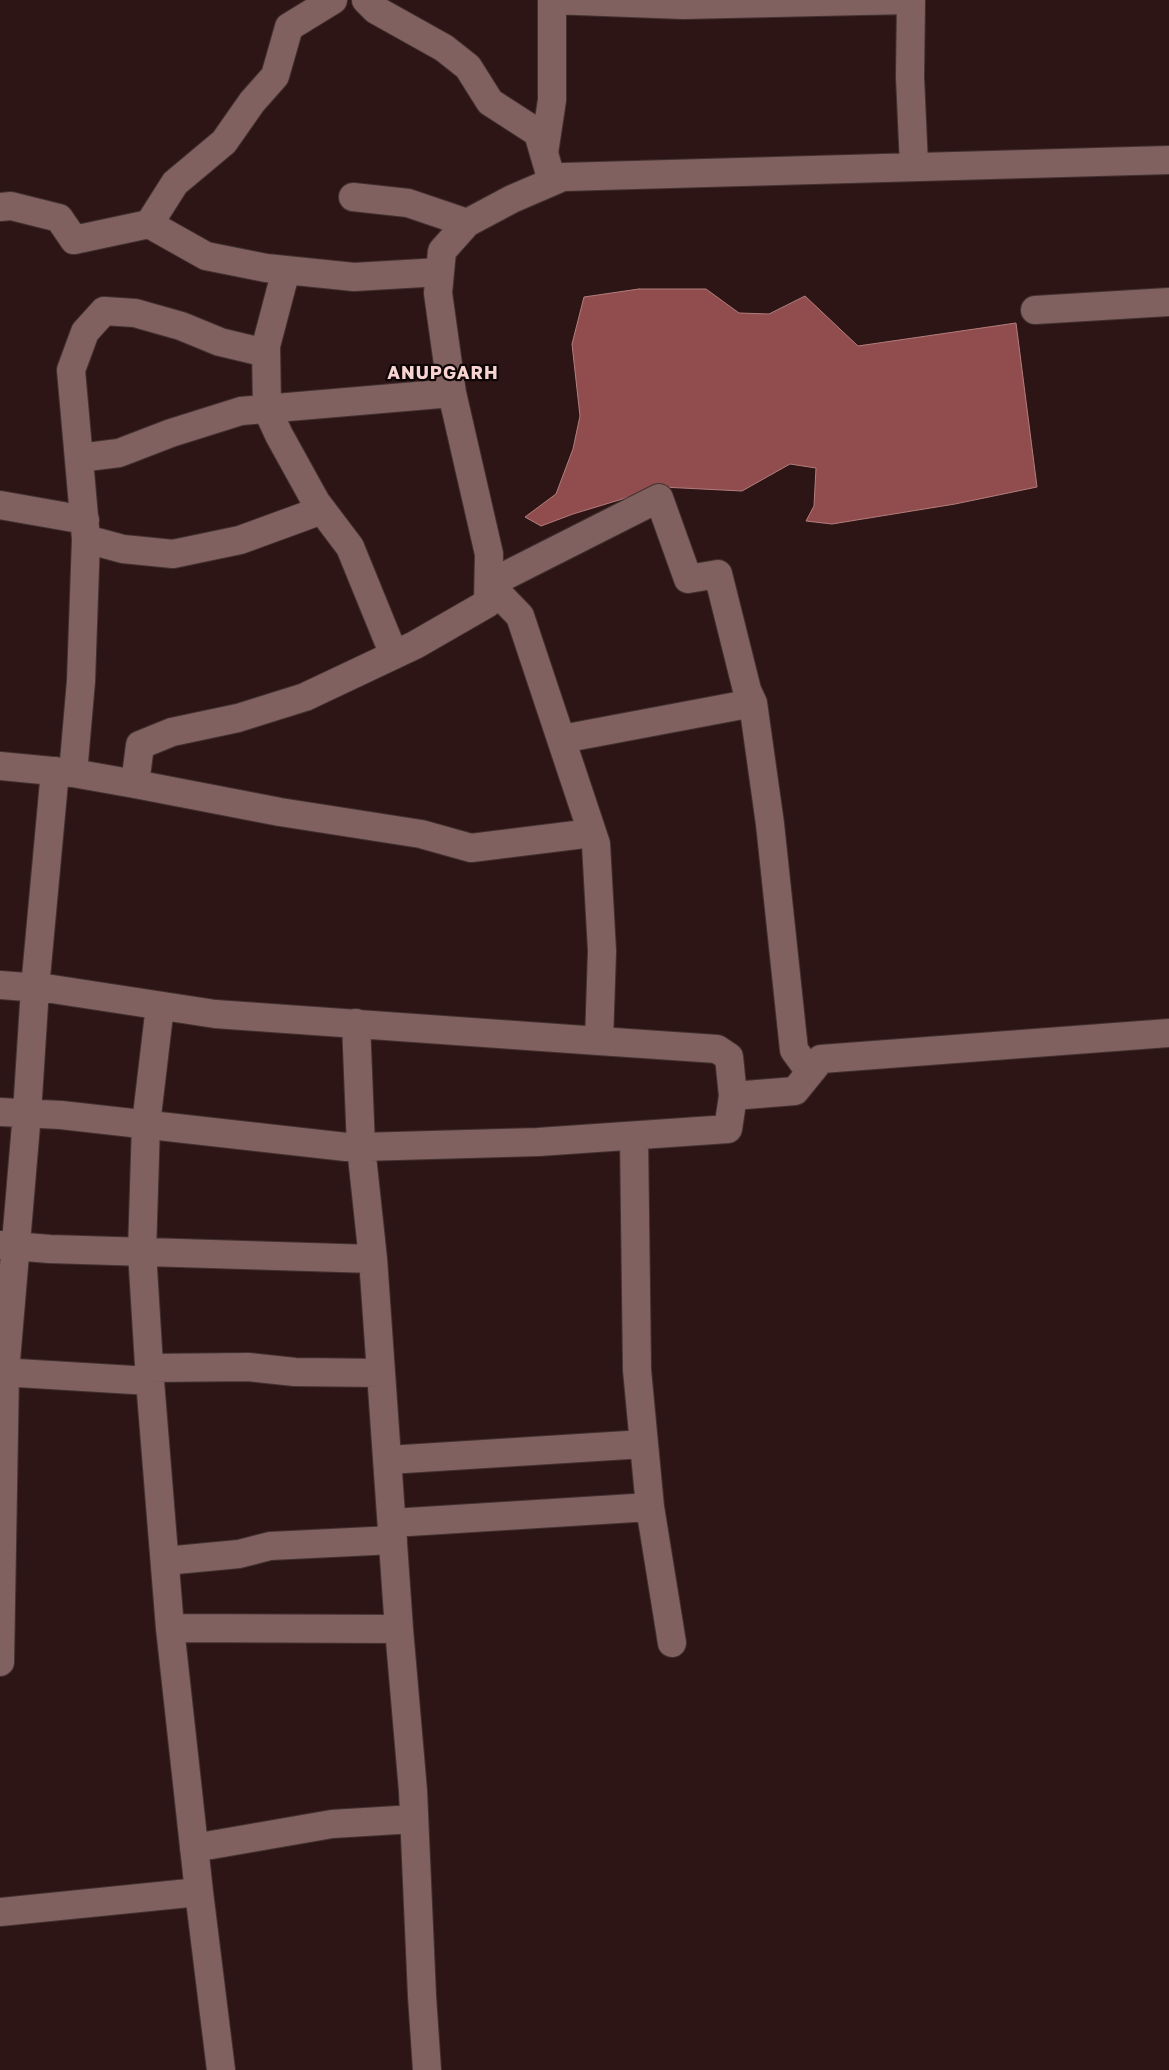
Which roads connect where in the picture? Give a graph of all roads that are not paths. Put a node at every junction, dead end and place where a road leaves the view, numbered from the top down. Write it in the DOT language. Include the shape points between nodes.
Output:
graph roads {
  1 [pos="333,0"];
  2 [pos="366,0"];
  3 [pos="552,0"];
  4 [pos="909,0"];
  5 [pos="544,153"];
  6 [pos="1169,160"];
  7 [pos="914,166"];
  8 [pos="552,181"];
  9 [pos="353,197"];
  10 [pos="0,207"];
  11 [pos="468,223"];
  12 [pos="149,224"];
  13 [pos="286,270"];
  14 [pos="440,272"];
  15 [pos="1169,302"];
  16 [pos="1035,310"];
  17 [pos="266,353"];
  18 [pos="452,393"];
  19 [pos="267,409"];
  20 [pos="79,458"];
  21 [pos="0,505"];
  22 [pos="322,510"];
  23 [pos="85,530"];
  24 [pos="489,584"];
  25 [pos="394,655"];
  26 [pos="754,703"];
  27 [pos="562,739"];
  28 [pos="0,766"];
  29 [pos="64,772"];
  30 [pos="135,784"];
  31 [pos="592,833"];
  32 [pos="0,984"];
  33 [pos="35,988"];
  34 [pos="160,1006"];
  35 [pos="356,1023"];
  36 [pos="1169,1033"];
  37 [pos="599,1041"];
  38 [pos="810,1072"];
  39 [pos="734,1096"];
  40 [pos="0,1112"];
  41 [pos="27,1113"];
  42 [pos="146,1124"];
  43 [pos="634,1136"];
  44 [pos="361,1147"];
  45 [pos="8,1245"];
  46 [pos="142,1252"];
  47 [pos="373,1259"];
  48 [pos="2,1372"];
  49 [pos="381,1373"];
  50 [pos="150,1375"];
  51 [pos="644,1444"];
  52 [pos="388,1460"];
  53 [pos="650,1507"];
  54 [pos="392,1532"];
  55 [pos="165,1561"];
  56 [pos="0,1615"];
  57 [pos="170,1628"];
  58 [pos="398,1629"];
  59 [pos="672,1643"];
  60 [pos="0,1662"];
  61 [pos="414,1819"];
  62 [pos="194,1848"];
  63 [pos="199,1892"];
  64 [pos="0,1912"];
  65 [pos="221,2070"];
  66 [pos="427,2070"];
  1 -- 12 [label="street" via="289,27 275,76 224,142 175,183"];
  2 -- 5 [label="street" via="376,10 444,48 468,67 490,102 538,133"];
  3 -- 4 [label="street" via="682,5"];
  3 -- 5 [label="street" via="552,100"];
  4 -- 7 [label="street"];
  5 -- 8 [label="street"];
  6 -- 7 [label="street"];
  7 -- 8 [label="street" via="563,176"];
  8 -- 11 [label="street"];
  9 -- 11 [label="street" via="408,204"];
  10 -- 12 [label="street" via="11,206 59,218 74,240"];
  11 -- 14 [label="street" via="442,251"];
  12 -- 13 [label="street" via="206,256"];
  13 -- 14 [label="street" via="354,277"];
  13 -- 17 [label="street"];
  14 -- 18 [label="street" via="438,293"];
  15 -- 16 [label="street"];
  17 -- 19 [label="street"];
  17 -- 20 [label="street" via="220,342 136,313 104,311 86,332 71,370"];
  18 -- 19 [label="street"];
  18 -- 24 [label="street" via="489,554"];
  19 -- 20 [label="street" via="241,411 119,453"];
  19 -- 22 [label="street"];
  20 -- 23 [label="street"];
  21 -- 23 [label="street"];
  22 -- 23 [label="street" via="240,540 173,554 124,550"];
  22 -- 25 [label="street" via="350,547"];
  23 -- 29 [label="street" via="81,680"];
  24 -- 25 [label="street" via="488,603"];
  24 -- 26 [label="street" via="659,498 688,579 718,574 747,690"];
  24 -- 27 [label="street" via="520,616"];
  25 -- 30 [label="street" via="306,697 238,718 172,732 140,744"];
  26 -- 27 [label="street"];
  26 -- 38 [label="street" via="794,1050"];
  27 -- 31 [label="street"];
  28 -- 29 [label="street"];
  29 -- 30 [label="street"];
  29 -- 33 [label="street"];
  30 -- 31 [label="street" via="280,812 421,834 471,848"];
  31 -- 37 [label="street" via="596,844 602,951"];
  32 -- 33 [label="street"];
  33 -- 34 [label="street"];
  33 -- 41 [label="street"];
  34 -- 35 [label="street" via="215,1014"];
  34 -- 42 [label="street"];
  35 -- 37 [label="street"];
  35 -- 44 [label="street"];
  36 -- 38 [label="street" via="820,1059"];
  37 -- 39 [label="street" via="717,1049 730,1057"];
  38 -- 39 [label="street" via="794,1091"];
  39 -- 43 [label="street" via="728,1129"];
  40 -- 41 [label="street"];
  41 -- 42 [label="street"];
  41 -- 45 [label="street"];
  42 -- 44 [label="street"];
  42 -- 46 [label="street"];
  43 -- 44 [label="street"];
  43 -- 51 [label="street" via="637,1370"];
  44 -- 47 [label="street"];
  45 -- 46 [label="street"];
  45 -- 48 [label="street"];
  46 -- 47 [label="street"];
  46 -- 50 [label="street"];
  47 -- 49 [label="street"];
  48 -- 50 [label="street"];
  48 -- 56 [label="street"];
  49 -- 50 [label="street" via="295,1372 248,1367"];
  49 -- 52 [label="street"];
  50 -- 55 [label="street"];
  51 -- 52 [label="street"];
  51 -- 53 [label="street"];
  52 -- 54 [label="street"];
  53 -- 54 [label="street"];
  53 -- 59 [label="street"];
  54 -- 55 [label="street"];
  54 -- 58 [label="street"];
  55 -- 57 [label="street"];
  56 -- 60 [label="street"];
  57 -- 58 [label="street"];
  57 -- 62 [label="street"];
  58 -- 61 [label="street"];
  61 -- 62 [label="street" via="332,1824"];
  61 -- 66 [label="street"];
  62 -- 63 [label="street"];
  63 -- 64 [label="street"];
  63 -- 65 [label="street"];
}
